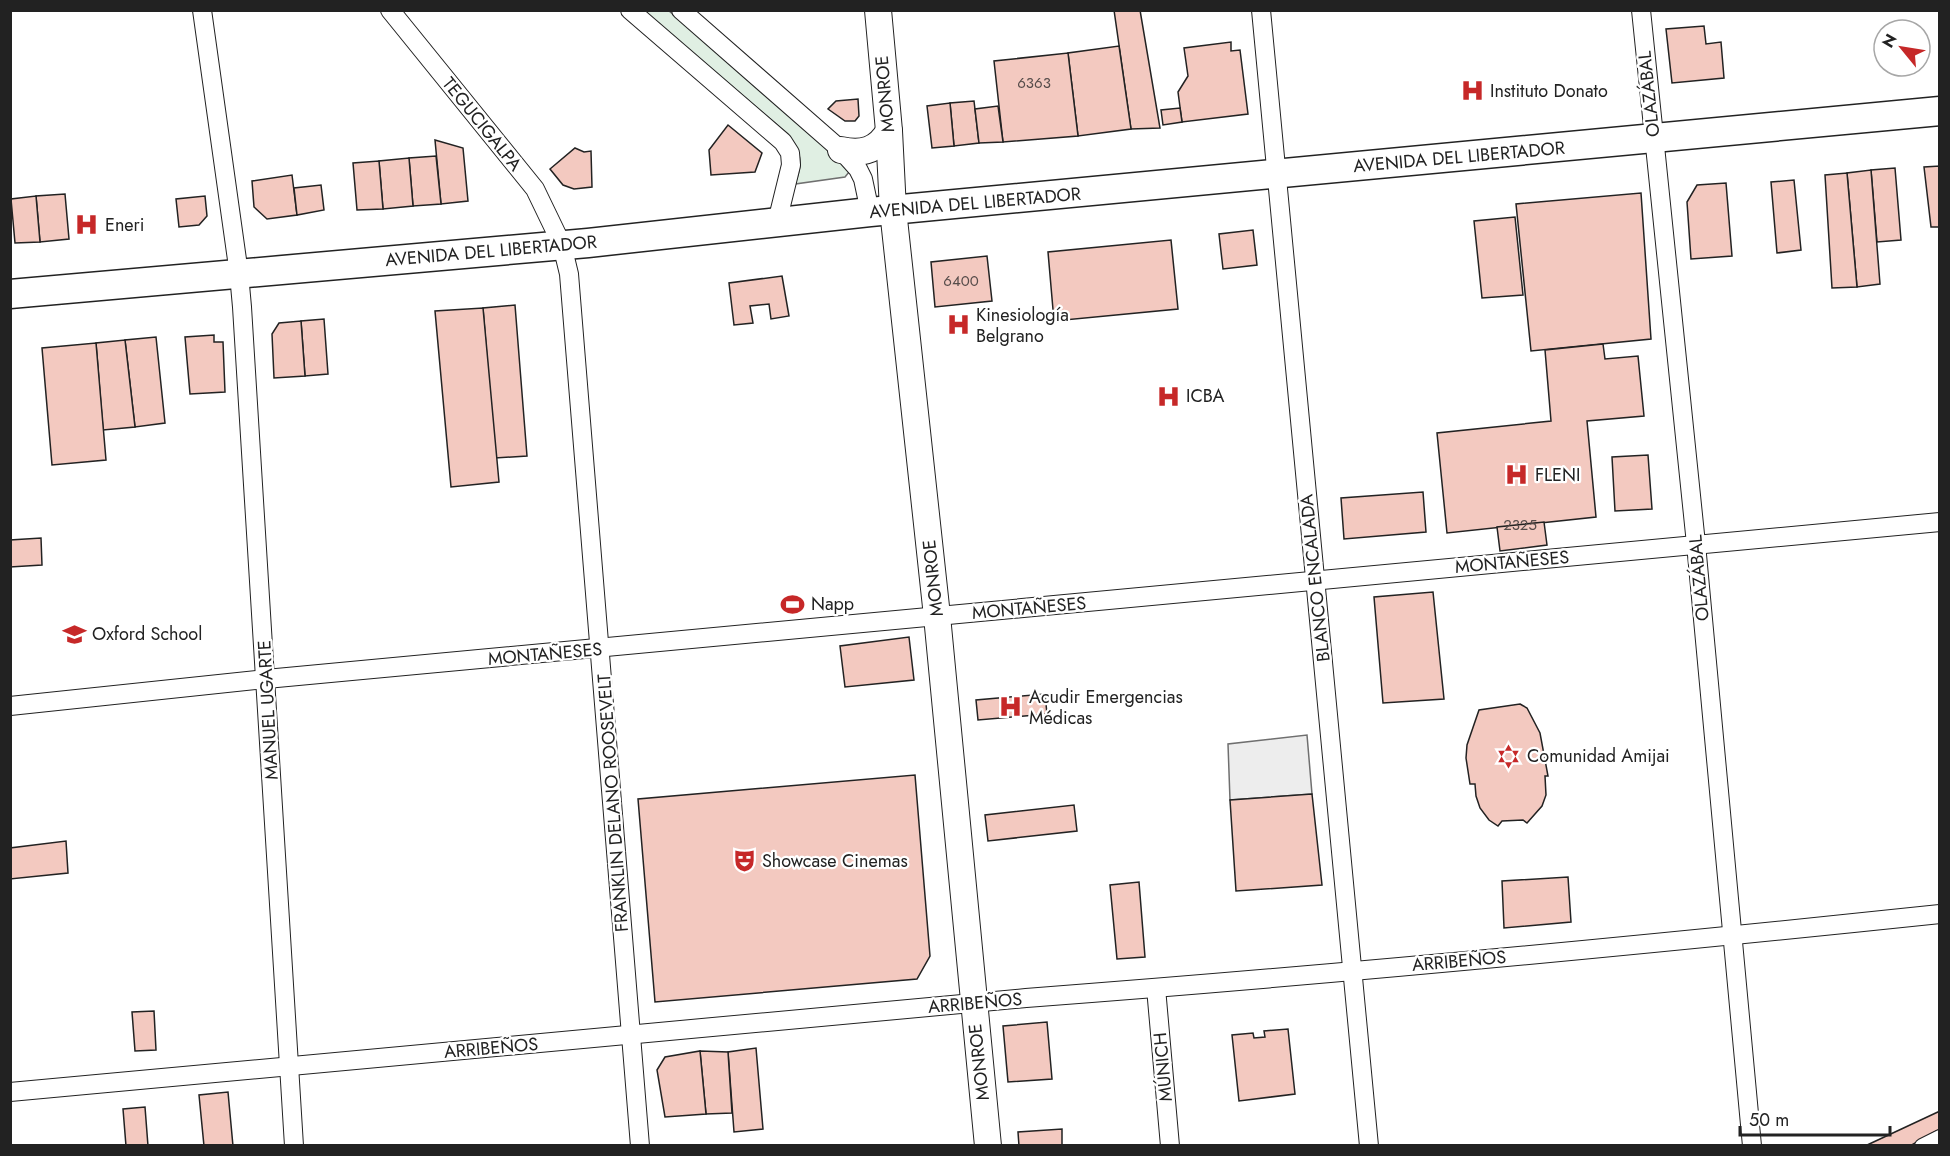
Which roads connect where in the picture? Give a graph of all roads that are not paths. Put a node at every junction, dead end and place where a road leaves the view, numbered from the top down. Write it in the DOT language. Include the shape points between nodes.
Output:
graph roads {
  1 [pos="202,10"];
  2 [pos="390,10"];
  3 [pos="630,10"];
  4 [pos="681,10"];
  5 [pos="878,10"];
  6 [pos="1262,10"];
  7 [pos="1641,10"];
  8 [pos="1940,111"];
  9 [pos="889,131"];
  10 [pos="1653,138"];
  11 [pos="841,150"];
  12 [pos="1276,174"];
  13 [pos="881,211"];
  14 [pos="777,222"];
  15 [pos="562,245"];
  16 [pos="239,274"];
  17 [pos="10,294"];
  18 [pos="1940,522"];
  19 [pos="1696,544"];
  20 [pos="1315,580"];
  21 [pos="937,616"];
  22 [pos="601,649"];
  23 [pos="266,679"];
  24 [pos="10,706"];
  25 [pos="1940,914"];
  26 [pos="1731,936"];
  27 [pos="1353,970"];
  28 [pos="1156,988"];
  29 [pos="973,1003"];
  30 [pos="630,1035"];
  31 [pos="289,1067"];
  32 [pos="10,1092"];
  33 [pos="1940,1137"];
  34 [pos="294,1146"];
  35 [pos="640,1146"];
  36 [pos="988,1146"];
  37 [pos="1170,1146"];
  38 [pos="1369,1146"];
  39 [pos="1752,1146"];
  40 [pos="1922,1146"];
  1 -- 16 [label="street, MANUEL UGARTE"];
  2 -- 15 [label="street, TEGUCIGALPA" via="535,189"];
  3 -- 14 [label="street" via="783,142 791,165"];
  4 -- 11 [label="street"];
  5 -- 9 [label="main road, MONROE"];
  6 -- 12 [label="street, BLANCO ENCALADA"];
  7 -- 10 [label="street, OLAZÁBAL"];
  8 -- 10 [label="main road, AVENIDA DEL LIBERTADOR"];
  9 -- 11 [label="main road" via="884,140 866,152"];
  9 -- 13 [label="main road, MONROE"];
  10 -- 12 [label="main road, AVENIDA DEL LIBERTADOR"];
  10 -- 19 [label="street, OLAZÁBAL"];
  11 -- 13 [label="street" via="858,168"];
  12 -- 13 [label="main road, AVENIDA DEL LIBERTADOR"];
  12 -- 20 [label="street, BLANCO ENCALADA"];
  13 -- 14 [label="main road, AVENIDA DEL LIBERTADOR"];
  13 -- 21 [label="main road, MONROE"];
  14 -- 15 [label="main road, AVENIDA DEL LIBERTADOR"];
  15 -- 16 [label="main road, AVENIDA DEL LIBERTADOR"];
  15 -- 22 [label="street, FRANKLIN DELANO ROOSEVELT" via="569,274"];
  16 -- 17 [label="main road, AVENIDA DEL LIBERTADOR"];
  16 -- 23 [label="street, MANUEL UGARTE"];
  18 -- 19 [label="street, MONTAÑESES"];
  19 -- 20 [label="street, MONTAÑESES"];
  19 -- 26 [label="street, OLAZÁBAL"];
  20 -- 21 [label="street, MONTAÑESES"];
  20 -- 27 [label="street, BLANCO ENCALADA"];
  21 -- 22 [label="street, MONTAÑESES"];
  21 -- 29 [label="main road, MONROE"];
  22 -- 23 [label="street, MONTAÑESES"];
  22 -- 30 [label="street, FRANKLIN DELANO ROOSEVELT"];
  23 -- 24 [label="street, MONTAÑESES"];
  23 -- 31 [label="street, MANUEL UGARTE"];
  25 -- 26 [label="street, ARRIBEÑOS"];
  26 -- 27 [label="street, ARRIBEÑOS"];
  26 -- 39 [label="street, OLAZÁBAL"];
  27 -- 28 [label="street, ARRIBEÑOS"];
  27 -- 38 [label="street, BLANCO ENCALADA"];
  28 -- 29 [label="street, ARRIBEÑOS"];
  28 -- 37 [label="street, MÚNICH"];
  29 -- 30 [label="street, ARRIBEÑOS"];
  29 -- 36 [label="main road, MONROE"];
  30 -- 31 [label="street, ARRIBEÑOS"];
  30 -- 35 [label="street, FRANKLIN DELANO ROOSEVELT"];
  31 -- 32 [label="street, ARRIBEÑOS"];
  31 -- 34 [label="street, MANUEL UGARTE"];
  33 -- 40 [label="street"];
}
